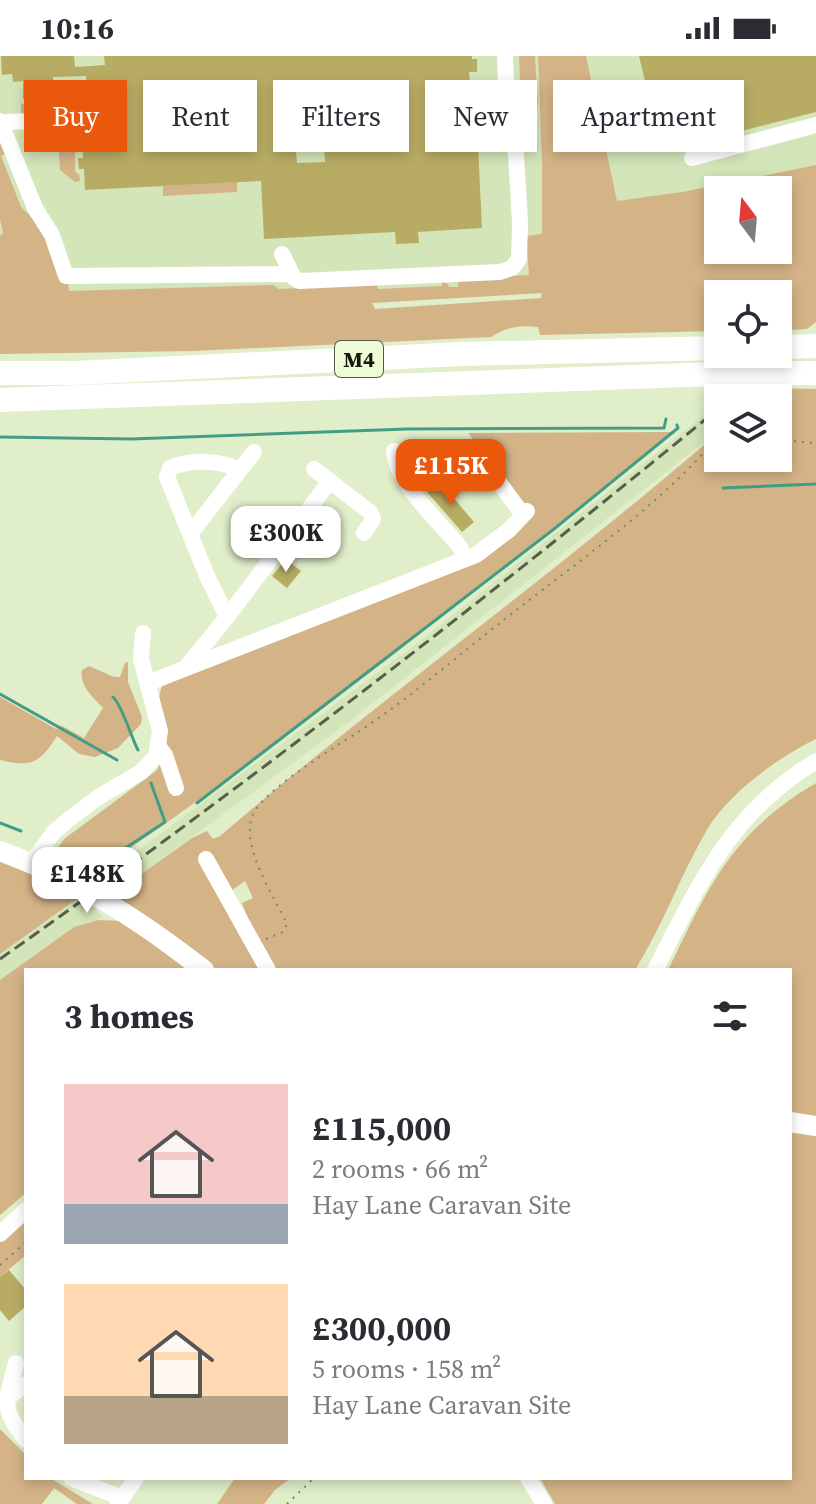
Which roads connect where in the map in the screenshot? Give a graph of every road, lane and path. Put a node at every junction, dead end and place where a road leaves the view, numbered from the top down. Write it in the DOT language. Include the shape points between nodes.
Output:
graph roads {
  1 [pos="505,56"];
  2 [pos="24,121"];
  3 [pos="1,123"];
  4 [pos="816,125"];
  5 [pos="692,158"];
  6 [pos="282,254"];
  7 [pos="292,274"];
  8 [pos="816,346"];
  9 [pos="792,347"];
  10 [pos="704,348"];
  11 [pos="0,373"];
  12 [pos="816,373"];
  13 [pos="0,400"];
  14 [pos="792,441"];
  15 [pos="816,443"];
  16 [pos="394,451"];
  17 [pos="476,451"];
  18 [pos="254,452"];
  19 [pos="704,453"];
  20 [pos="314,469"];
  21 [pos="240,470"];
  22 [pos="330,481"];
  23 [pos="364,533"];
  24 [pos="190,534"];
  25 [pos="465,559"];
  26 [pos="227,617"];
  27 [pos="143,633"];
  28 [pos="184,669"];
  29 [pos="148,683"];
  30 [pos="159,747"];
  31 [pos="816,761"];
  32 [pos="176,788"];
  33 [pos="0,851"];
  34 [pos="206,859"];
  35 [pos="31,863"];
  36 [pos="254,944"];
  37 [pos="201,968"];
  38 [pos="267,968"];
  39 [pos="656,968"];
  40 [pos="792,1122"];
  41 [pos="816,1126"];
  42 [pos="24,1212"];
  43 [pos="0,1234"];
  44 [pos="24,1244"];
  45 [pos="0,1265"];
  46 [pos="16,1363"];
  47 [pos="24,1386"];
  48 [pos="4,1407"];
  49 [pos="24,1438"];
  50 [pos="75,1480"];
  51 [pos="135,1480"];
  52 [pos="312,1480"];
  53 [pos="529,1480"];
  54 [pos="120,1501"];
  55 [pos="287,1504"];
  56 [pos="544,1504"];
  1 -- 7 [label="street" via="520,223 519,259 512,268 299,281"];
  2 -- 3 [label="street"];
  3 -- 7 [label="street" via="66,276"];
  4 -- 5 [label="street"];
  6 -- 7 [label="street"];
  8 -- 9 [label="highway"];
  10 -- 11 [label="highway, M4"];
  12 -- 13 [label="highway, M4"];
  14 -- 15 [label="path"];
  16 -- 25 [label="street" via="404,479"];
  17 -- 25 [label="street" via="525,513 492,544"];
  18 -- 21 [label="street"];
  19 -- 36 [label="path" via="620,531 373,723 262,800 248,832 258,866 287,924 283,932"];
  20 -- 22 [label="street"];
  21 -- 24 [label="street"];
  21 -- 24 [label="street" via="213,462 180,464 167,471"];
  22 -- 23 [label="street" via="370,512 373,519"];
  22 -- 26 [label="street"];
  24 -- 26 [label="street"];
  25 -- 28 [label="street"];
  26 -- 28 [label="street"];
  27 -- 29 [label="street" via="141,659"];
  28 -- 29 [label="street"];
  29 -- 30 [label="street"];
  30 -- 32 [label="street"];
  30 -- 35 [label="street" via="141,772 54,832"];
  31 -- 39 [label="street" via="769,793 732,833 702,878"];
  33 -- 35 [label="main road"];
  34 -- 36 [label="street"];
  35 -- 37 [label="main road" via="119,907"];
  36 -- 38 [label="street"];
  40 -- 41 [label="main road"];
  42 -- 43 [label="street"];
  44 -- 45 [label="path"];
  46 -- 48 [label="street"];
  47 -- 48 [label="street"];
  48 -- 49 [label="street"];
  50 -- 54 [label="street"];
  51 -- 54 [label="street"];
  52 -- 55 [label="path"];
  53 -- 56 [label="street"];
}
